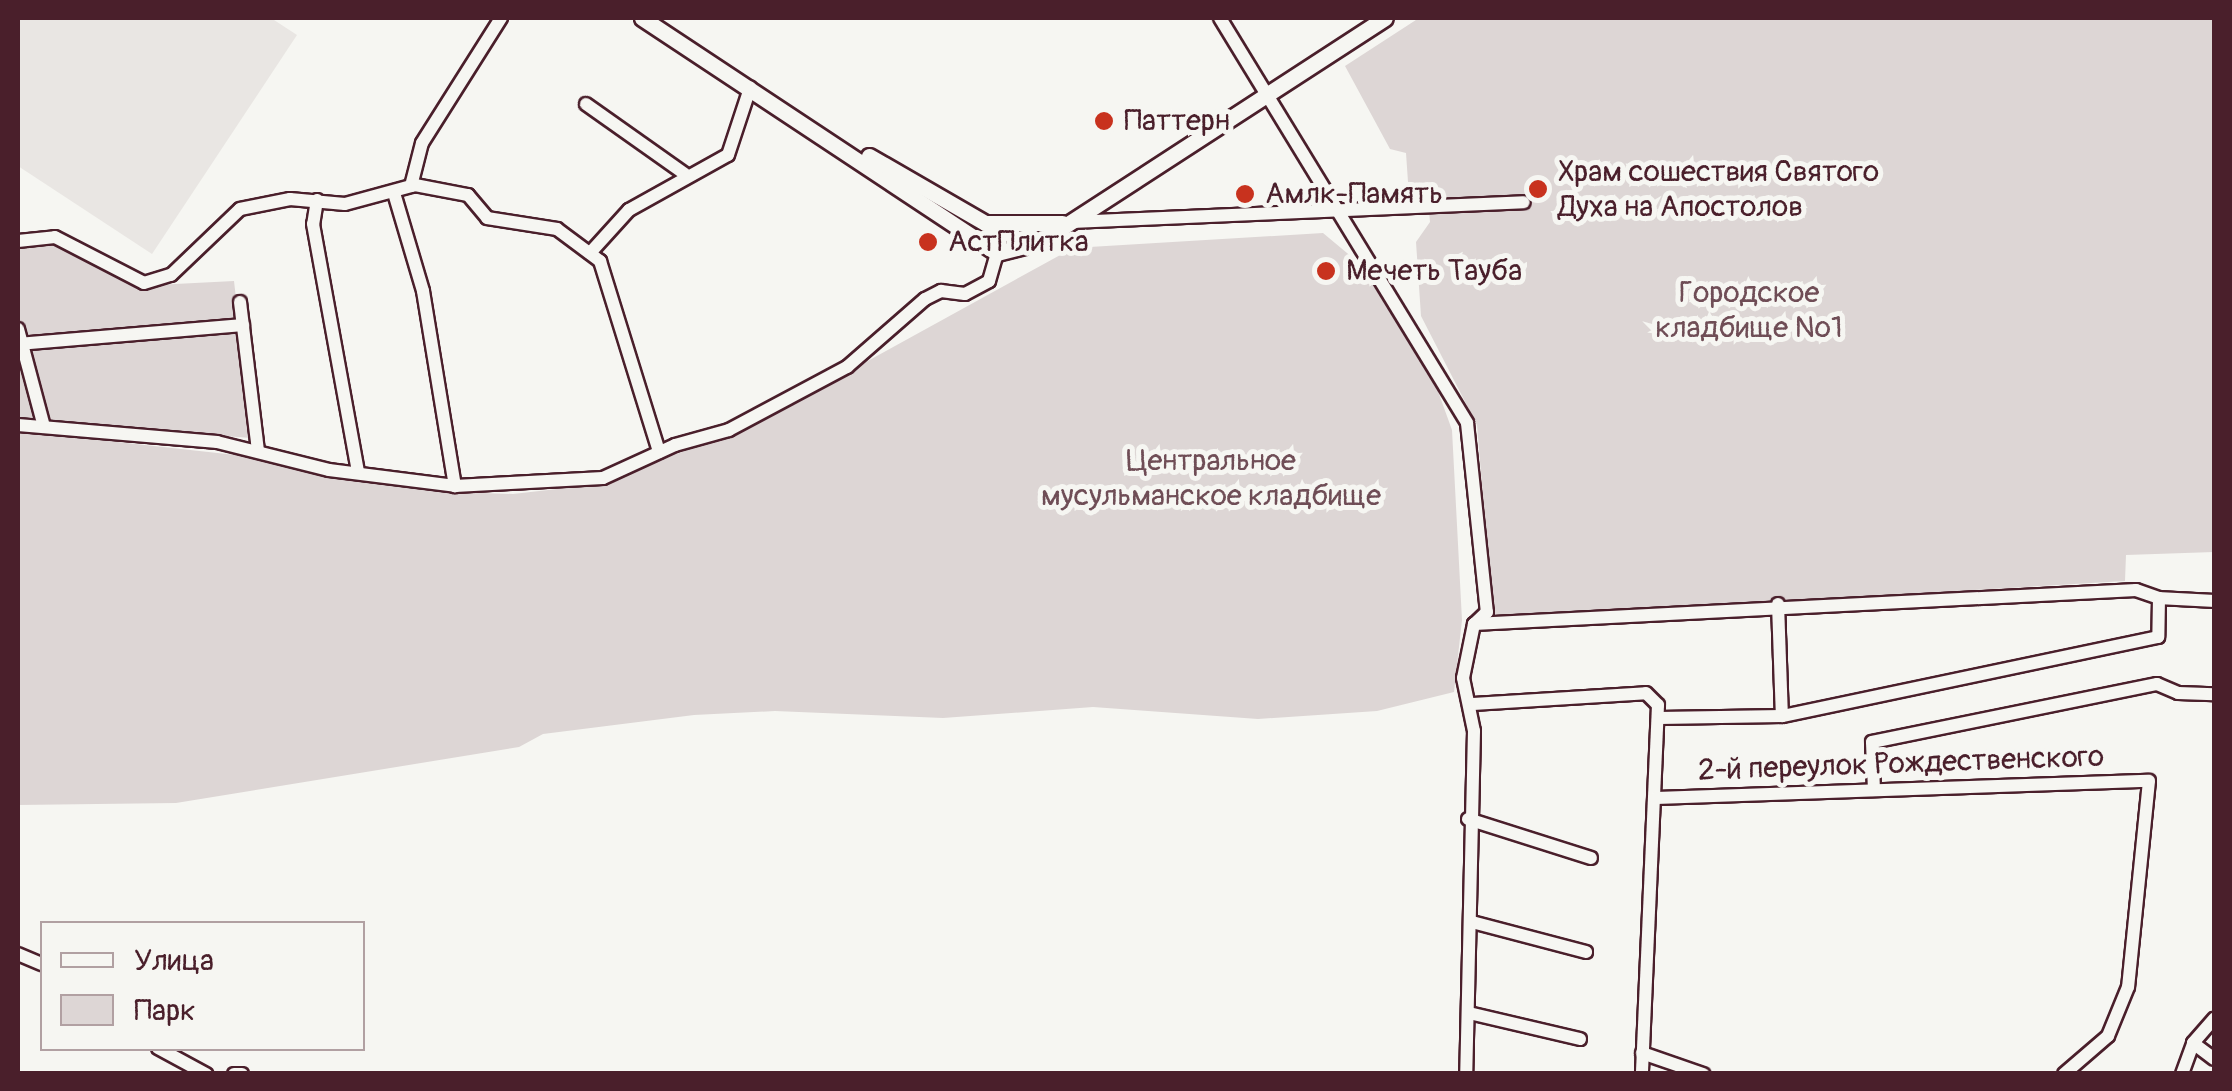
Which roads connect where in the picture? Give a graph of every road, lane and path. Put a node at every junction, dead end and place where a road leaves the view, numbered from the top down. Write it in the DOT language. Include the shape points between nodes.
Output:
graph roads {
  1 [pos="501,18"];
  2 [pos="642,18"];
  3 [pos="1220,18"];
  4 [pos="1385,18"];
  5 [pos="715,64"];
  6 [pos="750,88"];
  7 [pos="1267,94"];
  8 [pos="586,104"];
  9 [pos="685,174"];
  10 [pos="411,186"];
  11 [pos="394,192"];
  12 [pos="316,200"];
  13 [pos="1524,202"];
  14 [pos="1339,212"];
  15 [pos="1065,223"];
  16 [pos="991,225"];
  17 [pos="18,241"];
  18 [pos="978,244"];
  19 [pos="590,253"];
  20 [pos="997,253"];
  21 [pos="240,302"];
  22 [pos="243,325"];
  23 [pos="19,338"];
  24 [pos="18,425"];
  25 [pos="44,427"];
  26 [pos="258,450"];
  27 [pos="659,452"];
  28 [pos="358,471"];
  29 [pos="455,486"];
  30 [pos="2159,598"];
  31 [pos="2214,601"];
  32 [pos="1778,604"];
  33 [pos="1474,624"];
  34 [pos="2214,694"];
  35 [pos="1473,704"];
  36 [pos="1782,716"];
  37 [pos="1659,718"];
  38 [pos="1874,790"];
  39 [pos="1656,798"];
  40 [pos="1468,818"];
  41 [pos="1591,858"];
  42 [pos="1472,922"];
  43 [pos="1586,952"];
  44 [pos="1469,1013"];
  45 [pos="2214,1019"];
  46 [pos="1580,1039"];
  47 [pos="2193,1042"];
  48 [pos="164,1051"];
  49 [pos="1642,1053"];
  50 [pos="2214,1059"];
  51 [pos="206,1074"];
  52 [pos="234,1074"];
  53 [pos="242,1074"];
  54 [pos="1466,1074"];
  55 [pos="1642,1074"];
  56 [pos="1703,1074"];
  57 [pos="2064,1074"];
  58 [pos="2182,1074"];
  1 -- 10 [label="street" via="422,142"];
  2 -- 5 [label="main road"];
  3 -- 7 [label="street"];
  4 -- 7 [label="main road"];
  5 -- 6 [label="main road"];
  5 -- 16 [label="main road"];
  6 -- 9 [label="street" via="728,154"];
  6 -- 18 [label="main road"];
  7 -- 14 [label="street"];
  7 -- 15 [label="main road"];
  8 -- 9 [label="street"];
  9 -- 19 [label="street" via="629,210"];
  10 -- 11 [label="street"];
  10 -- 19 [label="street" via="468,196 487,218 557,229"];
  11 -- 12 [label="street" via="345,204"];
  11 -- 29 [label="street" via="424,292"];
  12 -- 17 [label="street" via="240,209 171,276 144,283 55,237"];
  12 -- 28 [label="street" via="313,224"];
  13 -- 14 [label="street"];
  14 -- 15 [label="street"];
  14 -- 33 [label="street" via="1467,423 1487,612"];
  15 -- 16 [label="main road"];
  15 -- 20 [label="main road" via="1040,242"];
  16 -- 18 [label="main road" via="978,226"];
  16 -- 20 [label="main road"];
  18 -- 20 [label="main road"];
  19 -- 27 [label="street" via="600,261"];
  20 -- 27 [label="street" via="990,281 965,294 941,291 925,299 847,368 729,430"];
  21 -- 22 [label="street"];
  22 -- 23 [label="street"];
  22 -- 26 [label="street"];
  23 -- 25 [label="street"];
  24 -- 25 [label="street"];
  25 -- 26 [label="street"];
  26 -- 28 [label="street"];
  27 -- 29 [label="street" via="603,478 564,485"];
  28 -- 29 [label="street"];
  30 -- 31 [label="street"];
  30 -- 32 [label="street" via="2136,590"];
  30 -- 36 [label="street" via="2158,636"];
  32 -- 33 [label="street"];
  32 -- 36 [label="street"];
  33 -- 35 [label="street" via="1464,678"];
  34 -- 38 [label="street" via="2178,693 2157,684 1872,742"];
  35 -- 37 [label="street" via="1646,693 1658,705"];
  35 -- 40 [label="street"];
  36 -- 37 [label="street"];
  37 -- 39 [label="street"];
  38 -- 39 [label="street, 2-й переулок Рождественского"];
  38 -- 57 [label="street, 2-й переулок Рождественского" via="2149,781 2128,986 2108,1036"];
  39 -- 49 [label="street"];
  40 -- 41 [label="street"];
  40 -- 42 [label="street"];
  42 -- 43 [label="street"];
  42 -- 44 [label="street"];
  44 -- 46 [label="street"];
  44 -- 54 [label="street"];
  45 -- 47 [label="street"];
  47 -- 50 [label="street"];
  47 -- 58 [label="street"];
  48 -- 51 [label="street"];
  49 -- 55 [label="street"];
  49 -- 56 [label="street"];
  52 -- 53 [label="street"];
}
